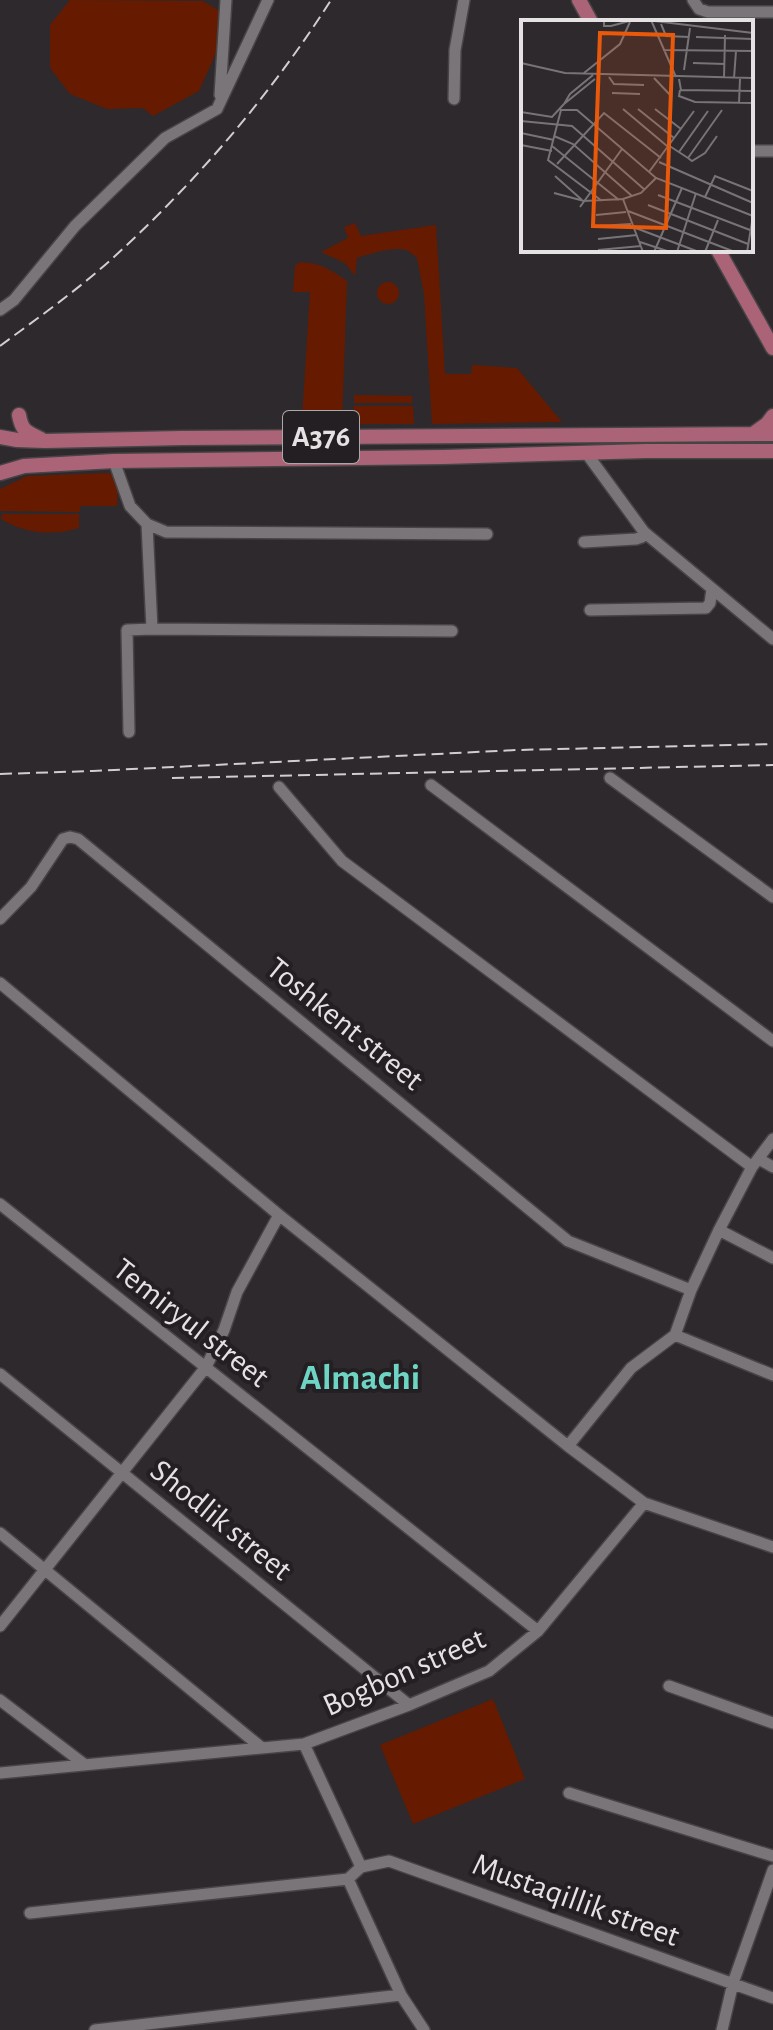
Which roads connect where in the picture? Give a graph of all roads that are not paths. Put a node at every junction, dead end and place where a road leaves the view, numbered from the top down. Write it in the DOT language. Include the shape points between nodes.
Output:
graph roads {
  1 [pos="226,0"];
  2 [pos="268,0"];
  3 [pos="464,0"];
  4 [pos="579,0"];
  5 [pos="693,0"];
  6 [pos="773,12"];
  7 [pos="590,20"];
  8 [pos="454,99"];
  9 [pos="220,102"];
  10 [pos="719,252"];
  11 [pos="0,310"];
  12 [pos="773,348"];
  13 [pos="19,415"];
  14 [pos="773,416"];
  15 [pos="753,434"];
  16 [pos="773,434"];
  17 [pos="0,437"];
  18 [pos="45,441"];
  19 [pos="773,451"];
  20 [pos="587,454"];
  21 [pos="114,461"];
  22 [pos="0,473"];
  23 [pos="147,524"];
  24 [pos="644,532"];
  25 [pos="487,534"];
  26 [pos="584,542"];
  27 [pos="712,589"];
  28 [pos="590,610"];
  29 [pos="152,629"];
  30 [pos="452,631"];
  31 [pos="773,639"];
  32 [pos="129,732"];
  33 [pos="610,778"];
  34 [pos="431,785"];
  35 [pos="279,787"];
  36 [pos="773,897"];
  37 [pos="0,919"];
  38 [pos="0,983"];
  39 [pos="773,1041"];
  40 [pos="773,1139"];
  41 [pos="755,1163"];
  42 [pos="773,1167"];
  43 [pos="0,1204"];
  44 [pos="279,1215"];
  45 [pos="719,1230"];
  46 [pos="773,1258"];
  47 [pos="691,1290"];
  48 [pos="675,1335"];
  49 [pos="206,1367"];
  50 [pos="0,1374"];
  51 [pos="773,1375"];
  52 [pos="568,1446"];
  53 [pos="123,1474"];
  54 [pos="644,1503"];
  55 [pos="0,1533"];
  56 [pos="773,1547"];
  57 [pos="46,1570"];
  58 [pos="0,1626"];
  59 [pos="538,1631"];
  60 [pos="669,1686"];
  61 [pos="0,1700"];
  62 [pos="409,1705"];
  63 [pos="773,1723"];
  64 [pos="304,1744"];
  65 [pos="262,1748"];
  66 [pos="84,1764"];
  67 [pos="0,1773"];
  68 [pos="569,1793"];
  69 [pos="773,1856"];
  70 [pos="361,1867"];
  71 [pos="773,1870"];
  72 [pos="348,1879"];
  73 [pos="30,1913"];
  74 [pos="733,1983"];
  75 [pos="401,1995"];
  76 [pos="773,1998"];
  77 [pos="95,2030"];
  78 [pos="424,2030"];
  79 [pos="722,2030"];
  1 -- 9 [label="street"];
  2 -- 9 [label="street"];
  3 -- 8 [label="street"];
  4 -- 7 [label="main road"];
  5 -- 6 [label="street" via="708,12"];
  9 -- 11 [label="street" via="217,109 165,138 75,226"];
  10 -- 12 [label="main road"];
  13 -- 18 [label="main road" via="25,432"];
  14 -- 15 [label="main road"];
  15 -- 16 [label="main road, A376"];
  15 -- 18 [label="main road, A376"];
  17 -- 18 [label="main road, A376"];
  19 -- 20 [label="main road"];
  20 -- 21 [label="main road"];
  20 -- 24 [label="street"];
  21 -- 22 [label="main road" via="24,466"];
  21 -- 23 [label="street" via="130,506"];
  23 -- 25 [label="street" via="166,532"];
  23 -- 29 [label="street"];
  24 -- 26 [label="street" via="636,539"];
  24 -- 27 [label="street"];
  27 -- 28 [label="street" via="706,608"];
  27 -- 31 [label="street"];
  29 -- 30 [label="street"];
  29 -- 32 [label="street" via="127,630"];
  33 -- 36 [label="street"];
  34 -- 39 [label="street"];
  35 -- 41 [label="street" via="342,861"];
  37 -- 47 [label="street, Toshkent street" via="31,887 63,839 78,839 568,1241"];
  38 -- 44 [label="street"];
  40 -- 41 [label="street"];
  41 -- 42 [label="street"];
  41 -- 45 [label="street"];
  43 -- 49 [label="street, Temiryul street"];
  44 -- 49 [label="street" via="237,1292"];
  44 -- 52 [label="street"];
  45 -- 46 [label="street"];
  45 -- 47 [label="street"];
  47 -- 48 [label="street"];
  48 -- 51 [label="street"];
  48 -- 52 [label="street" via="631,1368"];
  49 -- 53 [label="street"];
  49 -- 59 [label="street, Temiryul street"];
  50 -- 53 [label="street, Shodlik street"];
  52 -- 54 [label="street"];
  53 -- 57 [label="street"];
  53 -- 62 [label="street, Shodlik street"];
  54 -- 56 [label="street"];
  54 -- 59 [label="street, Bogbon street"];
  55 -- 57 [label="street"];
  57 -- 58 [label="street"];
  57 -- 65 [label="street"];
  59 -- 62 [label="street, Bogbon street" via="489,1671"];
  60 -- 63 [label="street"];
  61 -- 66 [label="street"];
  62 -- 64 [label="street, Bogbon street"];
  64 -- 65 [label="street, Bogbon street"];
  64 -- 70 [label="street"];
  65 -- 66 [label="street, Bogbon street"];
  66 -- 67 [label="street, Bogbon street"];
  68 -- 69 [label="street"];
  70 -- 72 [label="street"];
  70 -- 74 [label="street, Mustaqillik street" via="389,1861"];
  71 -- 74 [label="street"];
  72 -- 73 [label="street"];
  72 -- 75 [label="street"];
  74 -- 76 [label="street, Mustaqillik street"];
  74 -- 79 [label="street"];
  75 -- 77 [label="street"];
  75 -- 78 [label="street"];
}
